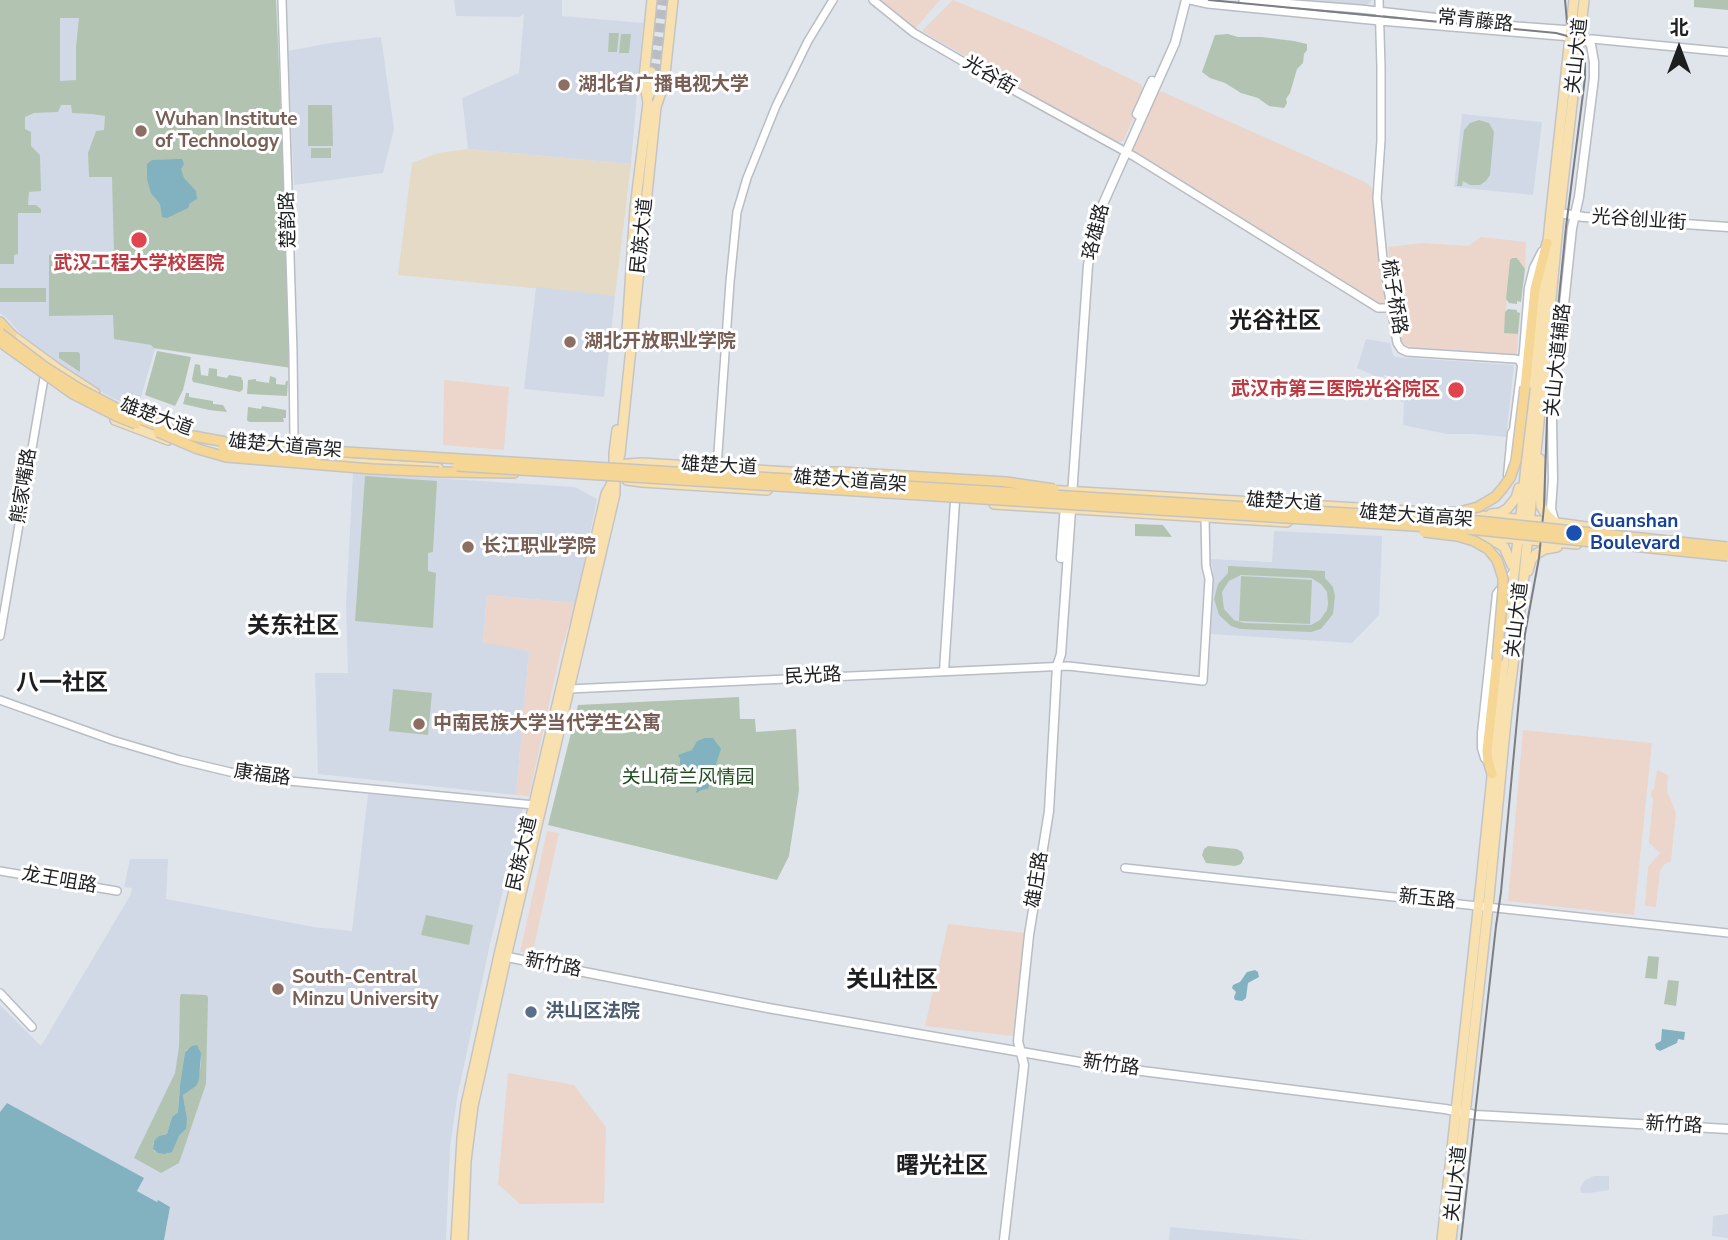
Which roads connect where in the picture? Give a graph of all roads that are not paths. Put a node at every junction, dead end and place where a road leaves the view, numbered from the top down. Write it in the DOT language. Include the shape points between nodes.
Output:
graph roads {
  1 [pos="282,0"];
  2 [pos="652,0"];
  3 [pos="673,0"];
  4 [pos="833,0"];
  5 [pos="873,0"];
  6 [pos="1243,0"];
  7 [pos="1379,0"];
  8 [pos="1574,0"];
  9 [pos="1584,0"];
  10 [pos="1184,2"];
  11 [pos="1380,16"];
  12 [pos="1578,35"];
  13 [pos="1728,52"];
  14 [pos="655,72"];
  15 [pos="652,105"];
  16 [pos="1123,152"];
  17 [pos="1378,165"];
  18 [pos="1556,210"];
  19 [pos="1575,214"];
  20 [pos="1728,225"];
  21 [pos="1548,243"];
  22 [pos="1390,301"];
  23 [pos="0,324"];
  24 [pos="1393,324"];
  25 [pos="0,333"];
  26 [pos="12,335"];
  27 [pos="0,344"];
  28 [pos="1524,351"];
  29 [pos="1522,367"];
  30 [pos="44,378"];
  31 [pos="104,398"];
  32 [pos="97,411"];
  33 [pos="1514,430"];
  34 [pos="158,432"];
  35 [pos="1533,432"];
  36 [pos="294,439"];
  37 [pos="1511,452"];
  38 [pos="1526,456"];
  39 [pos="717,467"];
  40 [pos="615,472"];
  41 [pos="799,472"];
  42 [pos="524,473"];
  43 [pos="1069,491"];
  44 [pos="1115,498"];
  45 [pos="955,501"];
  46 [pos="1309,510"];
  47 [pos="1067,514"];
  48 [pos="1461,514"];
  49 [pos="1479,515"];
  50 [pos="1205,518"];
  51 [pos="1524,520"];
  52 [pos="1552,522"];
  53 [pos="1364,523"];
  54 [pos="1479,537"];
  55 [pos="1522,540"];
  56 [pos="1581,544"];
  57 [pos="1728,546"];
  58 [pos="1728,558"];
  59 [pos="1514,572"];
  60 [pos="1523,586"];
  61 [pos="0,636"];
  62 [pos="1057,666"];
  63 [pos="944,671"];
  64 [pos="569,689"];
  65 [pos="0,700"];
  66 [pos="1492,774"];
  67 [pos="534,805"];
  68 [pos="1125,868"];
  69 [pos="0,871"];
  70 [pos="117,891"];
  71 [pos="1483,906"];
  72 [pos="1728,933"];
  73 [pos="503,956"];
  74 [pos="0,993"];
  75 [pos="32,1027"];
  76 [pos="1021,1052"];
  77 [pos="1460,1112"];
  78 [pos="1728,1129"];
  79 [pos="456,1240"];
  80 [pos="463,1240"];
  81 [pos="1004,1240"];
  82 [pos="1441,1240"];
  83 [pos="1451,1240"];
  1 -- 36 [label="street, 楚韵路"];
  2 -- 15 [label="main road, 民族大道" via="644,78"];
  3 -- 15 [label="main road, 民族大道" via="663,87"];
  4 -- 39 [label="street" via="776,106 737,212"];
  5 -- 16 [label="street, 光谷街" via="914,33"];
  6 -- 11 [label="street, 常青藤路"];
  7 -- 11 [label="street"];
  8 -- 12 [label="main road, 关山大道"];
  9 -- 12 [label="main road, 关山大道"];
  10 -- 11 [label="street, 常青藤路"];
  10 -- 16 [label="main road, 珞雄路" via="1175,43"];
  11 -- 12 [label="street, 常青藤路"];
  11 -- 17 [label="street, 梳子桥路"];
  12 -- 13 [label="street, 常青藤路"];
  12 -- 18 [label="main road, 关山大道"];
  12 -- 19 [label="main road, 关山大道辅路" via="1593,52 1594,78"];
  14 -- 15 [label="main road"];
  15 -- 40 [label="main road, 民族大道" via="628,390"];
  16 -- 22 [label="street" via="1378,308 1387,307"];
  16 -- 24 [label="street" via="1380,311"];
  16 -- 43 [label="main road, 珞雄路" via="1100,212 1088,265"];
  17 -- 22 [label="street, 梳子桥路" via="1377,198"];
  17 -- 28 [label="street, 梳子桥路" via="1400,343 1410,350 1517,356"];
  18 -- 19 [label="main road, 光谷创业街"];
  18 -- 21 [label="main road, 关山大道"];
  18 -- 35 [label="main road, 关山大道"];
  19 -- 20 [label="main road, 光谷创业街"];
  19 -- 52 [label="main road, 关山大道辅路" via="1552,419"];
  21 -- 28 [label="main road, 关山大道辅路" via="1529,288"];
  21 -- 35 [label="main road, 关山大道"];
  21 -- 46 [label="highway, bridge" via="1535,289 1516,461 1502,489 1468,511"];
  22 -- 24 [label="street, 梳子桥路"];
  23 -- 26 [label="highway"];
  24 -- 29 [label="street" via="1396,343 1404,351 1516,359"];
  25 -- 44 [label="highway, 雄楚大道高架, bridge" via="45,367 126,413 188,435 238,444"];
  26 -- 31 [label="main road, 雄楚大道"];
  27 -- 30 [label="main road, 雄楚大道"];
  27 -- 34 [label="highway, 雄楚大道高架, bridge" via="74,394"];
  28 -- 29 [label="main road, 关山大道辅路"];
  29 -- 33 [label="main road, 关山大道辅路"];
  30 -- 32 [label="main road, 雄楚大道"];
  30 -- 61 [label="street, 熊家嘴路"];
  31 -- 32 [label="main road" via="109,406"];
  31 -- 40 [label="main road, 雄楚大道" via="188,431 247,443"];
  32 -- 42 [label="main road, 雄楚大道" via="163,439 214,451"];
  33 -- 35 [label="main road"];
  33 -- 37 [label="main road, 关山大道辅路"];
  34 -- 42 [label="highway, bridge" via="226,457 358,468"];
  34 -- 53 [label="highway, 雄楚大道高架, bridge" via="247,452"];
  35 -- 38 [label="main road, 关山大道"];
  35 -- 51 [label="main road, 关山大道"];
  35 -- 52 [label="main road" via="1540,456 1540,501"];
  37 -- 38 [label="main road"];
  37 -- 48 [label="main road, 关山大道辅路" via="1508,478 1499,496 1486,507"];
  38 -- 49 [label="main road" via="1512,504 1500,513"];
  38 -- 51 [label="main road, 关山大道"];
  39 -- 40 [label="main road, 雄楚大道" via="642,463"];
  39 -- 41 [label="main road, 雄楚大道"];
  40 -- 42 [label="main road, 雄楚大道"];
  40 -- 45 [label="main road, 雄楚大道" via="642,482"];
  40 -- 64 [label="main road, 民族大道" via="615,494"];
  40 -- 67 [label="main road, 民族大道" via="606,494"];
  41 -- 43 [label="main road, 雄楚大道"];
  41 -- 44 [label="highway, bridge" via="1006,482"];
  43 -- 47 [label="main road, 雄庄路"];
  43 -- 48 [label="main road, 雄楚大道"];
  44 -- 46 [label="highway, 雄楚大道高架, bridge"];
  45 -- 47 [label="main road, 雄楚大道"];
  45 -- 63 [label="main road"];
  46 -- 57 [label="highway, 雄楚大道高架, bridge" via="1508,523"];
  47 -- 50 [label="main road, 雄楚大道"];
  47 -- 62 [label="main road, 雄庄路"];
  48 -- 49 [label="main road, 雄楚大道"];
  49 -- 51 [label="main road, 雄楚大道"];
  50 -- 54 [label="main road, 雄楚大道"];
  50 -- 62 [label="street, 民光路" via="1209,579 1203,681"];
  51 -- 52 [label="main road, 雄楚大道"];
  51 -- 55 [label="main road, 关山大道"];
  52 -- 57 [label="main road, 雄楚大道"];
  53 -- 58 [label="highway, 雄楚大道高架, bridge" via="1508,532"];
  53 -- 66 [label="highway, bridge" via="1475,541 1497,560 1503,590 1488,751"];
  54 -- 55 [label="main road, 雄楚大道"];
  54 -- 59 [label="main road" via="1504,547"];
  55 -- 56 [label="main road, 雄楚大道"];
  55 -- 59 [label="main road, 关山大道"];
  55 -- 60 [label="main road, 关山大道"];
  56 -- 58 [label="main road"];
  56 -- 60 [label="main road" via="1536,554"];
  59 -- 66 [label="main road, 关山大道"];
  59 -- 66 [label="main road" via="1497,594 1482,733"];
  60 -- 71 [label="main road, 关山大道"];
  62 -- 63 [label="street, 民光路"];
  62 -- 76 [label="main road, 雄庄路" via="1049,811 1029,935 1018,1041"];
  63 -- 64 [label="street, 民光路"];
  64 -- 73 [label="main road, 民族大道"];
  65 -- 67 [label="street, 康福路" via="112,740 230,772"];
  66 -- 71 [label="main road, 关山大道"];
  67 -- 73 [label="main road, 民族大道"];
  68 -- 71 [label="street, 新玉路"];
  69 -- 70 [label="street, 龙王咀路"];
  71 -- 72 [label="street, 新玉路"];
  71 -- 77 [label="main road, 关山大道"];
  73 -- 76 [label="main road, 新竹路"];
  73 -- 79 [label="main road, 民族大道" via="464,1118"];
  73 -- 80 [label="main road, 民族大道" via="471,1120"];
  74 -- 75 [label="street"];
  76 -- 77 [label="main road, 新竹路"];
  76 -- 81 [label="main road, 雄庄路" via="1024,1065"];
  77 -- 78 [label="main road, 新竹路"];
  77 -- 82 [label="main road, 关山大道"];
  77 -- 83 [label="main road, 关山大道"];
}
